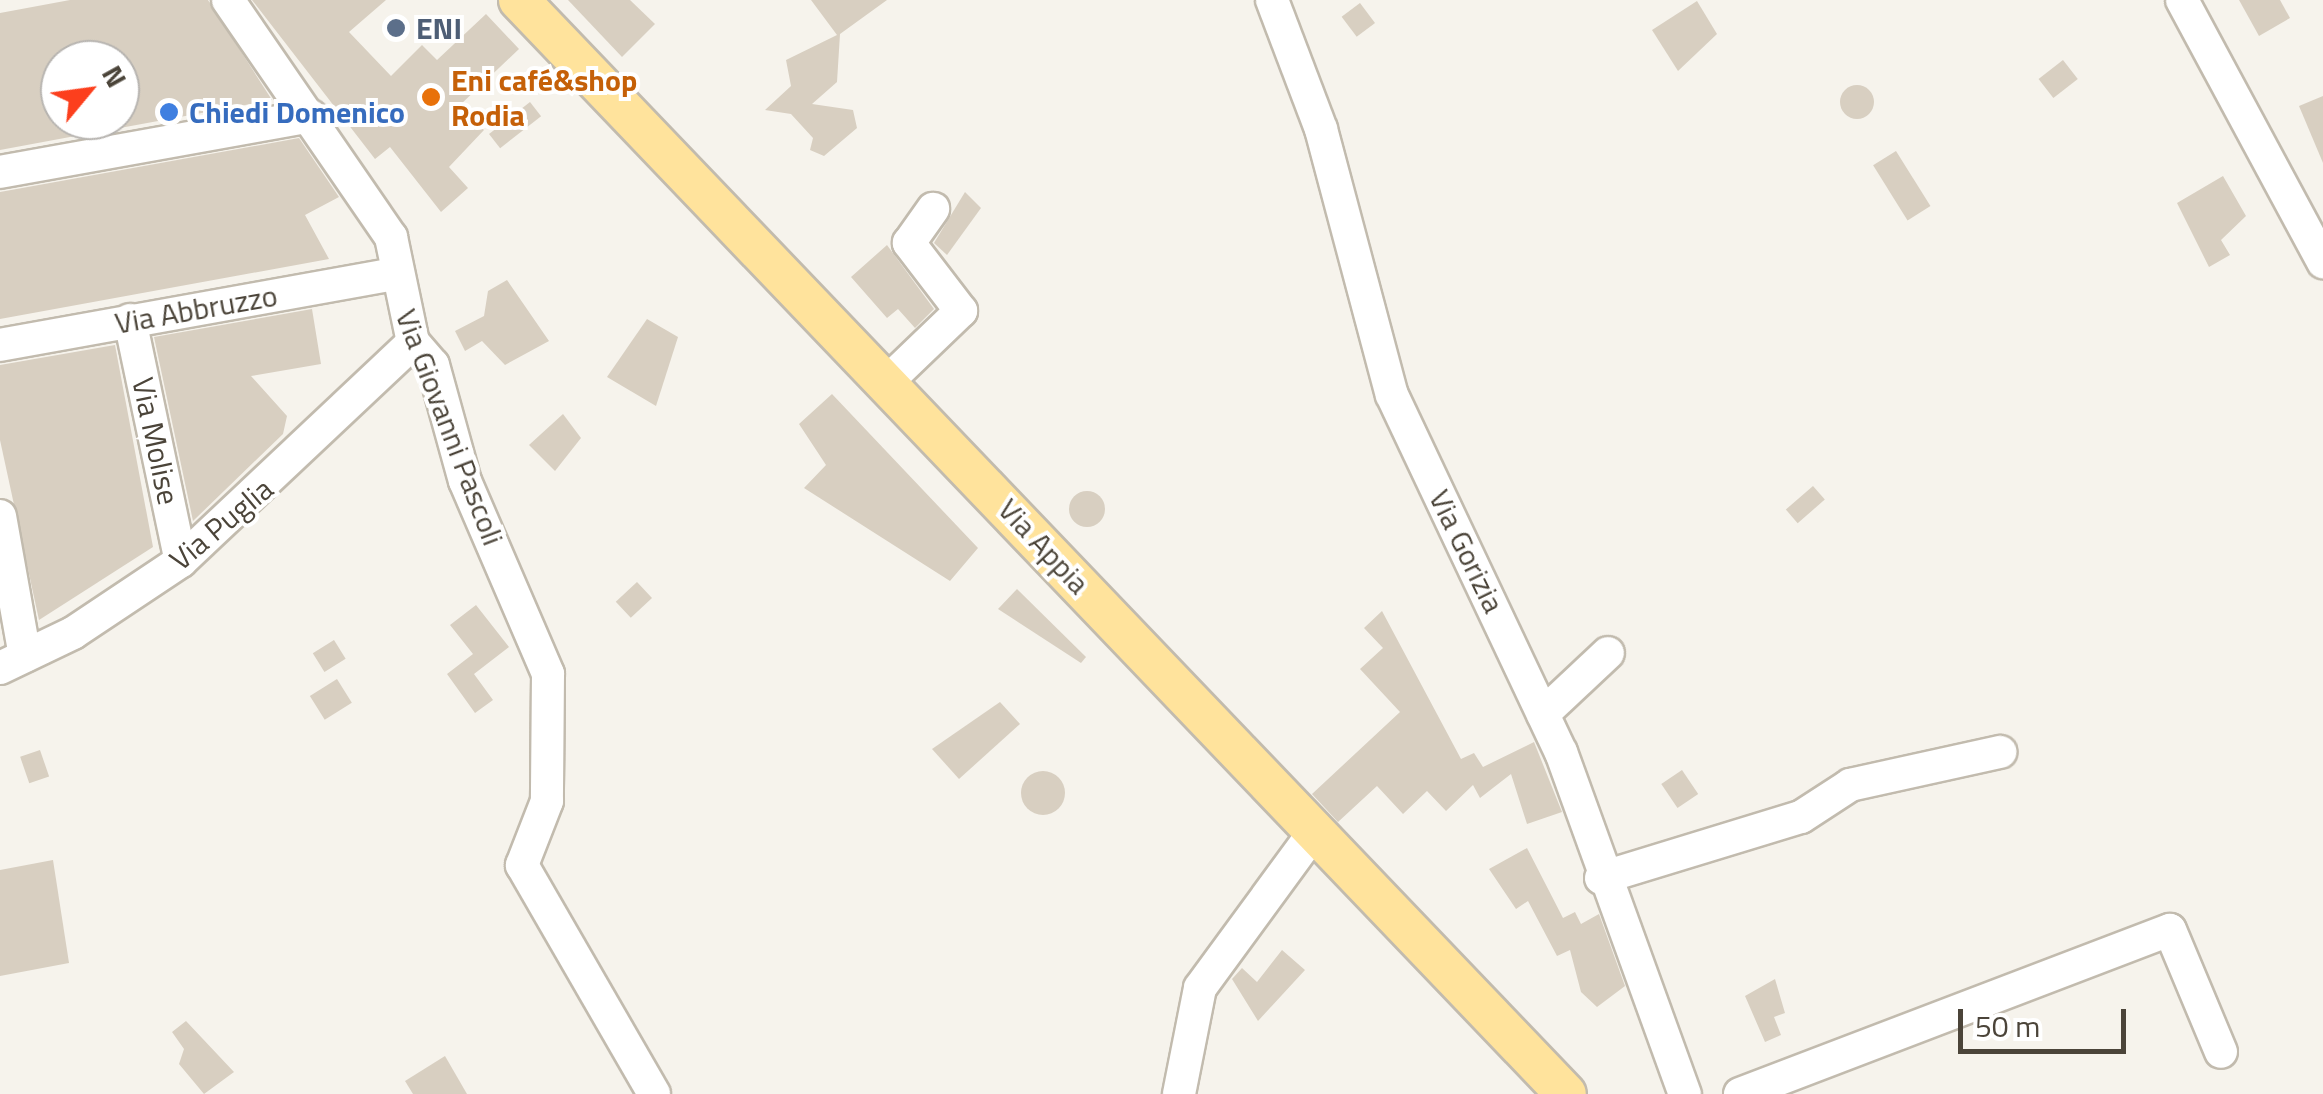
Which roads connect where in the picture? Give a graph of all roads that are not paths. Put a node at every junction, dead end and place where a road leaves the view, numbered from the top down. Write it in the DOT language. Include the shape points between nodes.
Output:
graph roads {
  1 [pos="228,0"];
  2 [pos="518,0"];
  3 [pos="1272,0"];
  4 [pos="2182,0"];
  5 [pos="311,116"];
  6 [pos="0,172"];
  7 [pos="934,208"];
  8 [pos="2323,262"];
  9 [pos="393,274"];
  10 [pos="130,320"];
  11 [pos="413,342"];
  12 [pos="0,345"];
  13 [pos="889,380"];
  14 [pos="0,516"];
  15 [pos="181,561"];
  16 [pos="1608,653"];
  17 [pos="13,662"];
  18 [pos="1543,714"];
  19 [pos="2000,752"];
  20 [pos="1315,831"];
  21 [pos="1602,878"];
  22 [pos="2221,1052"];
  23 [pos="654,1094"];
  24 [pos="1179,1094"];
  25 [pos="1566,1094"];
  26 [pos="1685,1094"];
  27 [pos="1740,1094"];
  1 -- 5 [label="street, Via Giovanni Pascoli"];
  2 -- 13 [label="main road, Via Appia"];
  3 -- 18 [label="street, Via Gorizia" via="1321,129 1392,395"];
  4 -- 8 [label="street"];
  5 -- 6 [label="street"];
  5 -- 9 [label="street, Via Giovanni Pascoli" via="391,236"];
  7 -- 13 [label="street" via="908,243 961,311"];
  9 -- 10 [label="street, Via Abbruzzo"];
  9 -- 11 [label="street, Via Giovanni Pascoli"];
  10 -- 12 [label="street, Via Abbruzzo"];
  10 -- 15 [label="street, Via Molise"];
  11 -- 15 [label="street, Via Puglia"];
  11 -- 23 [label="street, Via Giovanni Pascoli" via="433,366 464,480 548,674 547,801 522,865"];
  13 -- 20 [label="main road, Via Appia"];
  14 -- 17 [label="street"];
  15 -- 17 [label="street, Via Puglia"];
  16 -- 18 [label="street"];
  18 -- 21 [label="street, Via Gorizia"];
  19 -- 21 [label="street" via="1850,785 1800,816"];
  20 -- 24 [label="street" via="1200,988"];
  20 -- 25 [label="main road, Via Appia"];
  21 -- 26 [label="street, Via Gorizia"];
  22 -- 27 [label="street" via="2170,930"];
}
